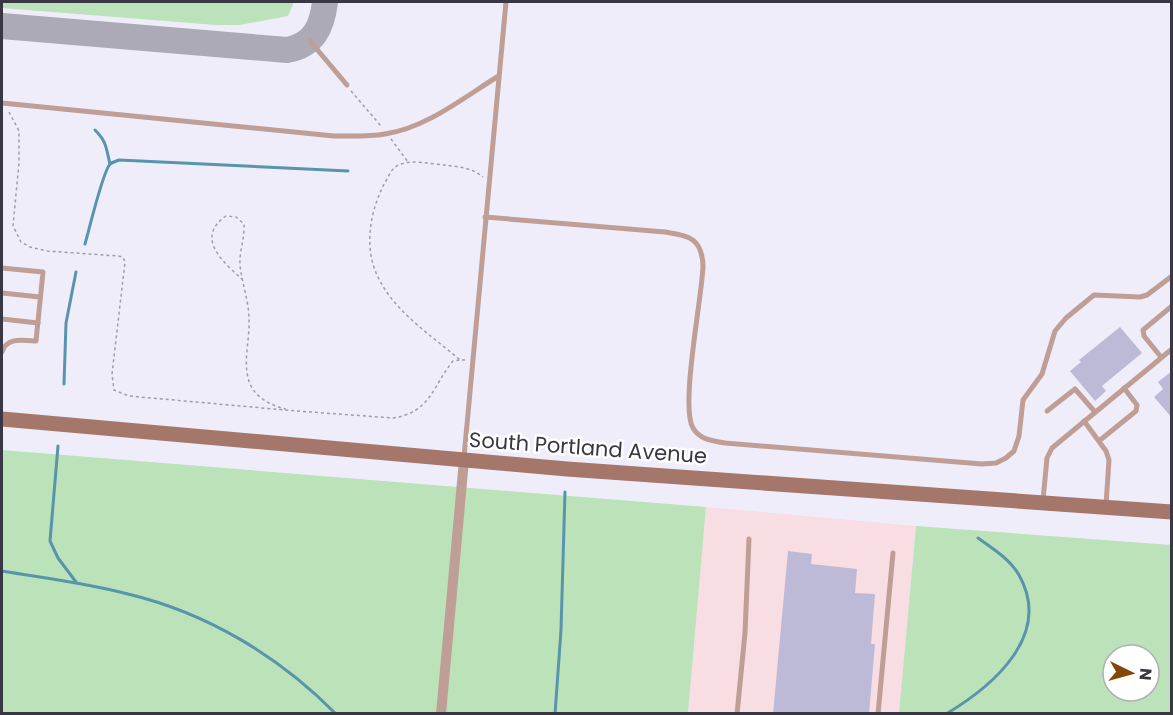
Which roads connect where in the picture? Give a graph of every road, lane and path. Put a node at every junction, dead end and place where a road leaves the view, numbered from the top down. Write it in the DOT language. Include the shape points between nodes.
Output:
graph roads {
  1 [pos="506,2"];
  2 [pos="310,41"];
  3 [pos="497,77"];
  4 [pos="347,85"];
  5 [pos="2,105"];
  6 [pos="387,134"];
  7 [pos="409,163"];
  8 [pos="488,183"];
  9 [pos="485,217"];
  10 [pos="2,268"];
  11 [pos="1172,276"];
  12 [pos="243,280"];
  13 [pos="2,293"];
  14 [pos="40,297"];
  15 [pos="1172,306"];
  16 [pos="2,319"];
  17 [pos="38,323"];
  18 [pos="2,348"];
  19 [pos="1172,349"];
  20 [pos="1161,357"];
  21 [pos="460,360"];
  22 [pos="472,361"];
  23 [pos="1124,388"];
  24 [pos="296,411"];
  25 [pos="1047,411"];
  26 [pos="1095,412"];
  27 [pos="2,419"];
  28 [pos="1084,421"];
  29 [pos="1099,441"];
  30 [pos="464,460"];
  31 [pos="1042,502"];
  32 [pos="1106,507"];
  33 [pos="1172,512"];
  34 [pos="749,539"];
  35 [pos="893,552"];
  36 [pos="441,714"];
  37 [pos="737,714"];
  38 [pos="878,714"];
  1 -- 3 [label="lane"];
  2 -- 4 [label="lane"];
  3 -- 6 [label="lane" via="422,122"];
  3 -- 8 [label="lane"];
  4 -- 6 [label="path"];
  5 -- 6 [label="lane" via="334,136"];
  5 -- 24 [label="path" via="19,131 12,216 21,242 47,250 118,256 125,261 112,374 114,390 129,396"];
  6 -- 7 [label="path"];
  7 -- 8 [label="path" via="466,168"];
  7 -- 21 [label="path" via="393,169 373,209 371,253 376,272 393,302"];
  8 -- 9 [label="lane"];
  9 -- 11 [label="lane" via="665,232 693,239 703,266 689,420 705,439 737,444 996,463 1006,458 1017,444 1023,400 1042,374 1059,325 1094,295 1140,297"];
  9 -- 22 [label="lane"];
  10 -- 14 [label="lane" via="43,272"];
  12 -- 12 [label="path" via="240,258 244,224 236,217 226,216 217,222 214,249"];
  12 -- 24 [label="path" via="249,311 247,370 251,387 266,402"];
  13 -- 14 [label="lane"];
  14 -- 17 [label="lane"];
  15 -- 20 [label="lane" via="1143,330"];
  16 -- 17 [label="lane"];
  17 -- 18 [label="lane" via="36,341 11,341"];
  19 -- 20 [label="lane"];
  20 -- 23 [label="lane"];
  21 -- 22 [label="path"];
  21 -- 24 [label="path" via="449,366 425,404 407,416"];
  22 -- 30 [label="lane"];
  23 -- 26 [label="lane"];
  23 -- 29 [label="lane" via="1137,405 1136,411"];
  25 -- 26 [label="lane" via="1075,389"];
  26 -- 28 [label="lane"];
  27 -- 30 [label="main road, South Portland Avenue"];
  28 -- 29 [label="lane"];
  28 -- 31 [label="lane" via="1048,453"];
  29 -- 32 [label="lane" via="1109,460"];
  30 -- 31 [label="main road, South Portland Avenue"];
  30 -- 36 [label="street"];
  31 -- 32 [label="main road, South Portland Avenue"];
  32 -- 33 [label="main road, South Portland Avenue"];
  34 -- 37 [label="lane"];
  35 -- 38 [label="lane"];
}
